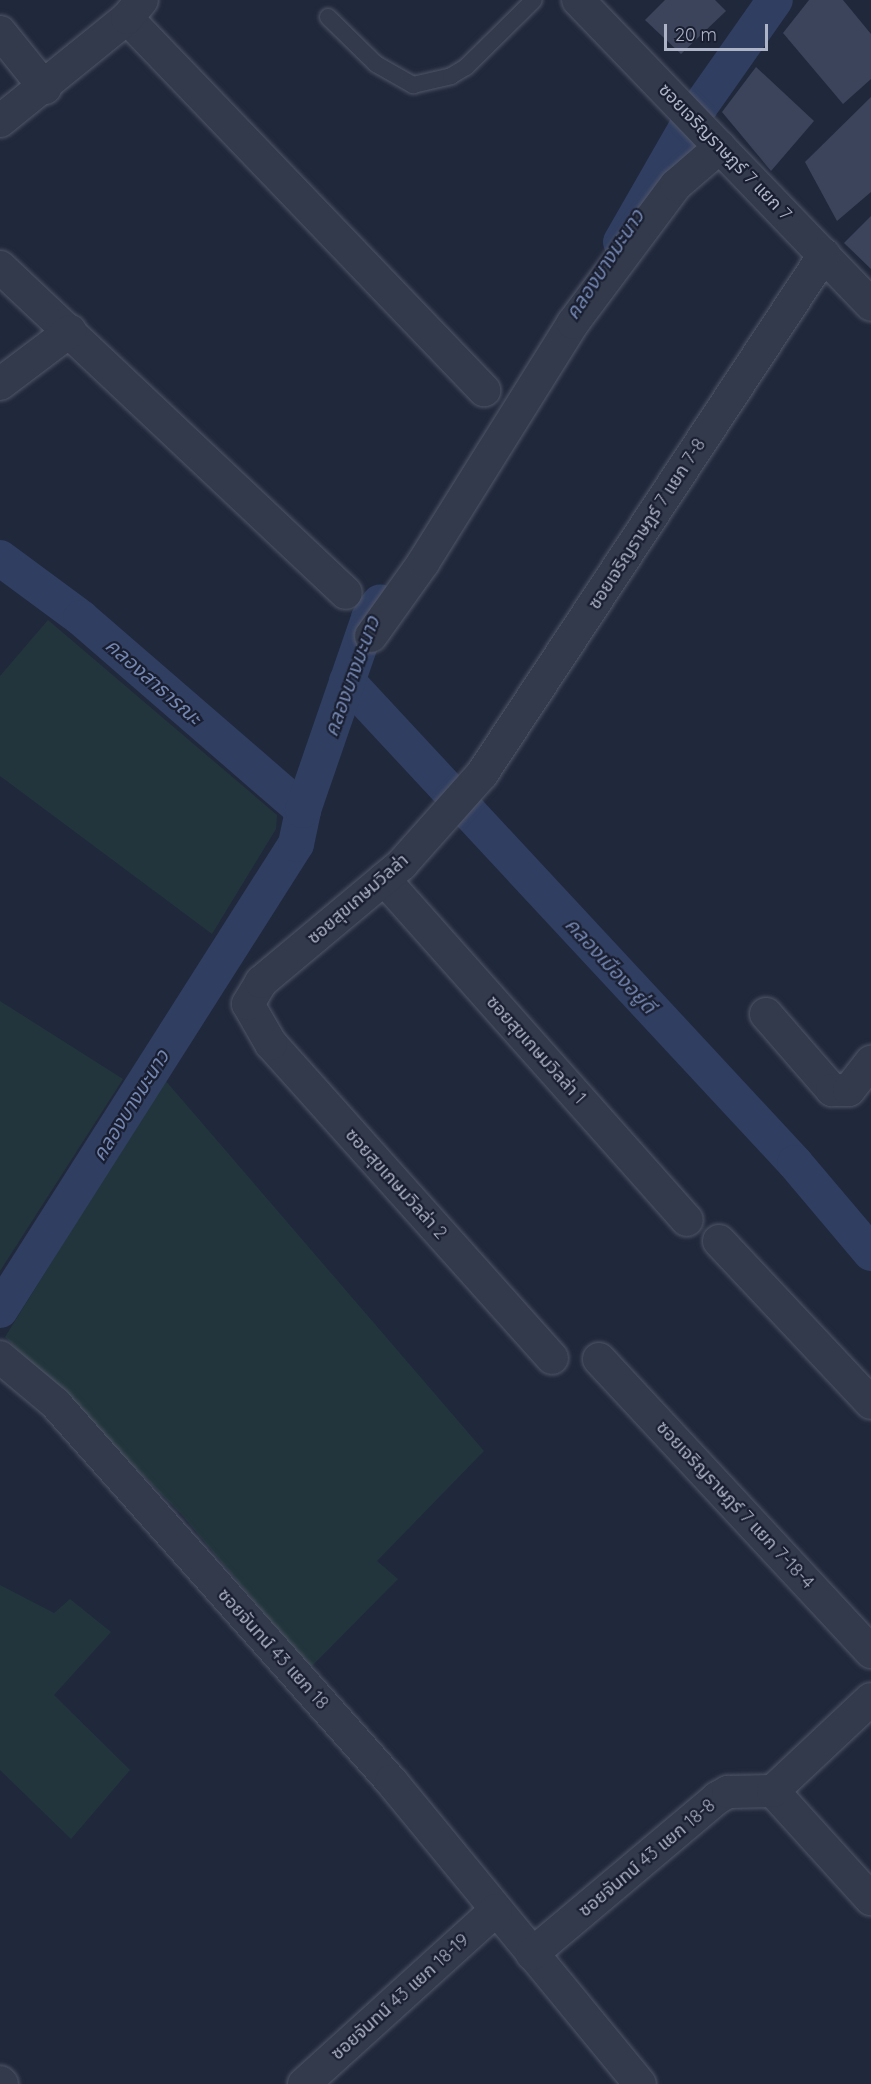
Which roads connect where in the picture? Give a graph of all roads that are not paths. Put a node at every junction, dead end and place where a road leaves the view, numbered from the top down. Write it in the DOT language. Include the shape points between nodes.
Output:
graph roads {
  1 [pos="534,0"];
  2 [pos="578,0"];
  3 [pos="135,9"];
  4 [pos="328,17"];
  5 [pos="0,32"];
  6 [pos="45,88"];
  7 [pos="0,122"];
  8 [pos="716,143"];
  9 [pos="824,255"];
  10 [pos="0,267"];
  11 [pos="871,305"];
  12 [pos="70,331"];
  13 [pos="0,384"];
  14 [pos="484,390"];
  15 [pos="346,593"];
  16 [pos="371,636"];
  17 [pos="467,790"];
  18 [pos="384,879"];
  19 [pos="248,1004"];
  20 [pos="766,1014"];
  21 [pos="871,1062"];
  22 [pos="687,1220"];
  23 [pos="719,1241"];
  24 [pos="0,1357"];
  25 [pos="552,1358"];
  26 [pos="599,1359"];
  27 [pos="871,1403"];
  28 [pos="871,1652"];
  29 [pos="871,1699"];
  30 [pos="773,1791"];
  31 [pos="871,1899"];
  32 [pos="496,1910"];
  33 [pos="532,1954"];
  34 [pos="304,2084"];
  35 [pos="640,2084"];
  1 -- 4 [label="lane" via="466,67 451,76 413,85 376,64"];
  2 -- 8 [label="street, ซอยเจริญราษฎร์ 7 แยก 7"];
  3 -- 6 [label="street"];
  3 -- 14 [label="street"];
  5 -- 6 [label="street"];
  6 -- 7 [label="street"];
  8 -- 9 [label="street, ซอยเจริญราษฎร์ 7 แยก 7"];
  8 -- 16 [label="street" via="676,185 573,323 423,563"];
  9 -- 11 [label="street, ซอยเจริญราษฎร์ 7 แยก 7"];
  9 -- 17 [label="street, ซอยเจริญราษฎร์ 7 แยก 7-8" via="482,774"];
  10 -- 12 [label="street"];
  12 -- 13 [label="street"];
  12 -- 15 [label="street"];
  17 -- 18 [label="street, ซอยสุขเกษมวิลล่า"];
  18 -- 19 [label="street, ซอยสุขเกษมวิลล่า" via="261,982"];
  18 -- 22 [label="street, ซอยสุขเกษมวิลล่า 1"];
  19 -- 25 [label="street, ซอยสุขเกษมวิลล่า 2" via="271,1044"];
  20 -- 21 [label="street" via="832,1090 849,1090"];
  23 -- 27 [label="street"];
  24 -- 32 [label="street, ซอยจันทน์ 43 แยก 18" via="55,1403 391,1781"];
  26 -- 28 [label="street, ซอยเจริญราษฎร์ 7 แยก 7-18-4"];
  29 -- 30 [label="street"];
  30 -- 31 [label="street"];
  30 -- 33 [label="street, ซอยจันทน์ 43 แยก 18-8" via="728,1792 717,1798"];
  32 -- 33 [label="street, ซอยจันทน์ 43 แยก 18"];
  32 -- 34 [label="street, ซอยจันทน์ 43 แยก 18-19"];
  33 -- 35 [label="street, ซอยจันทน์ 43 แยก 18"];
}
